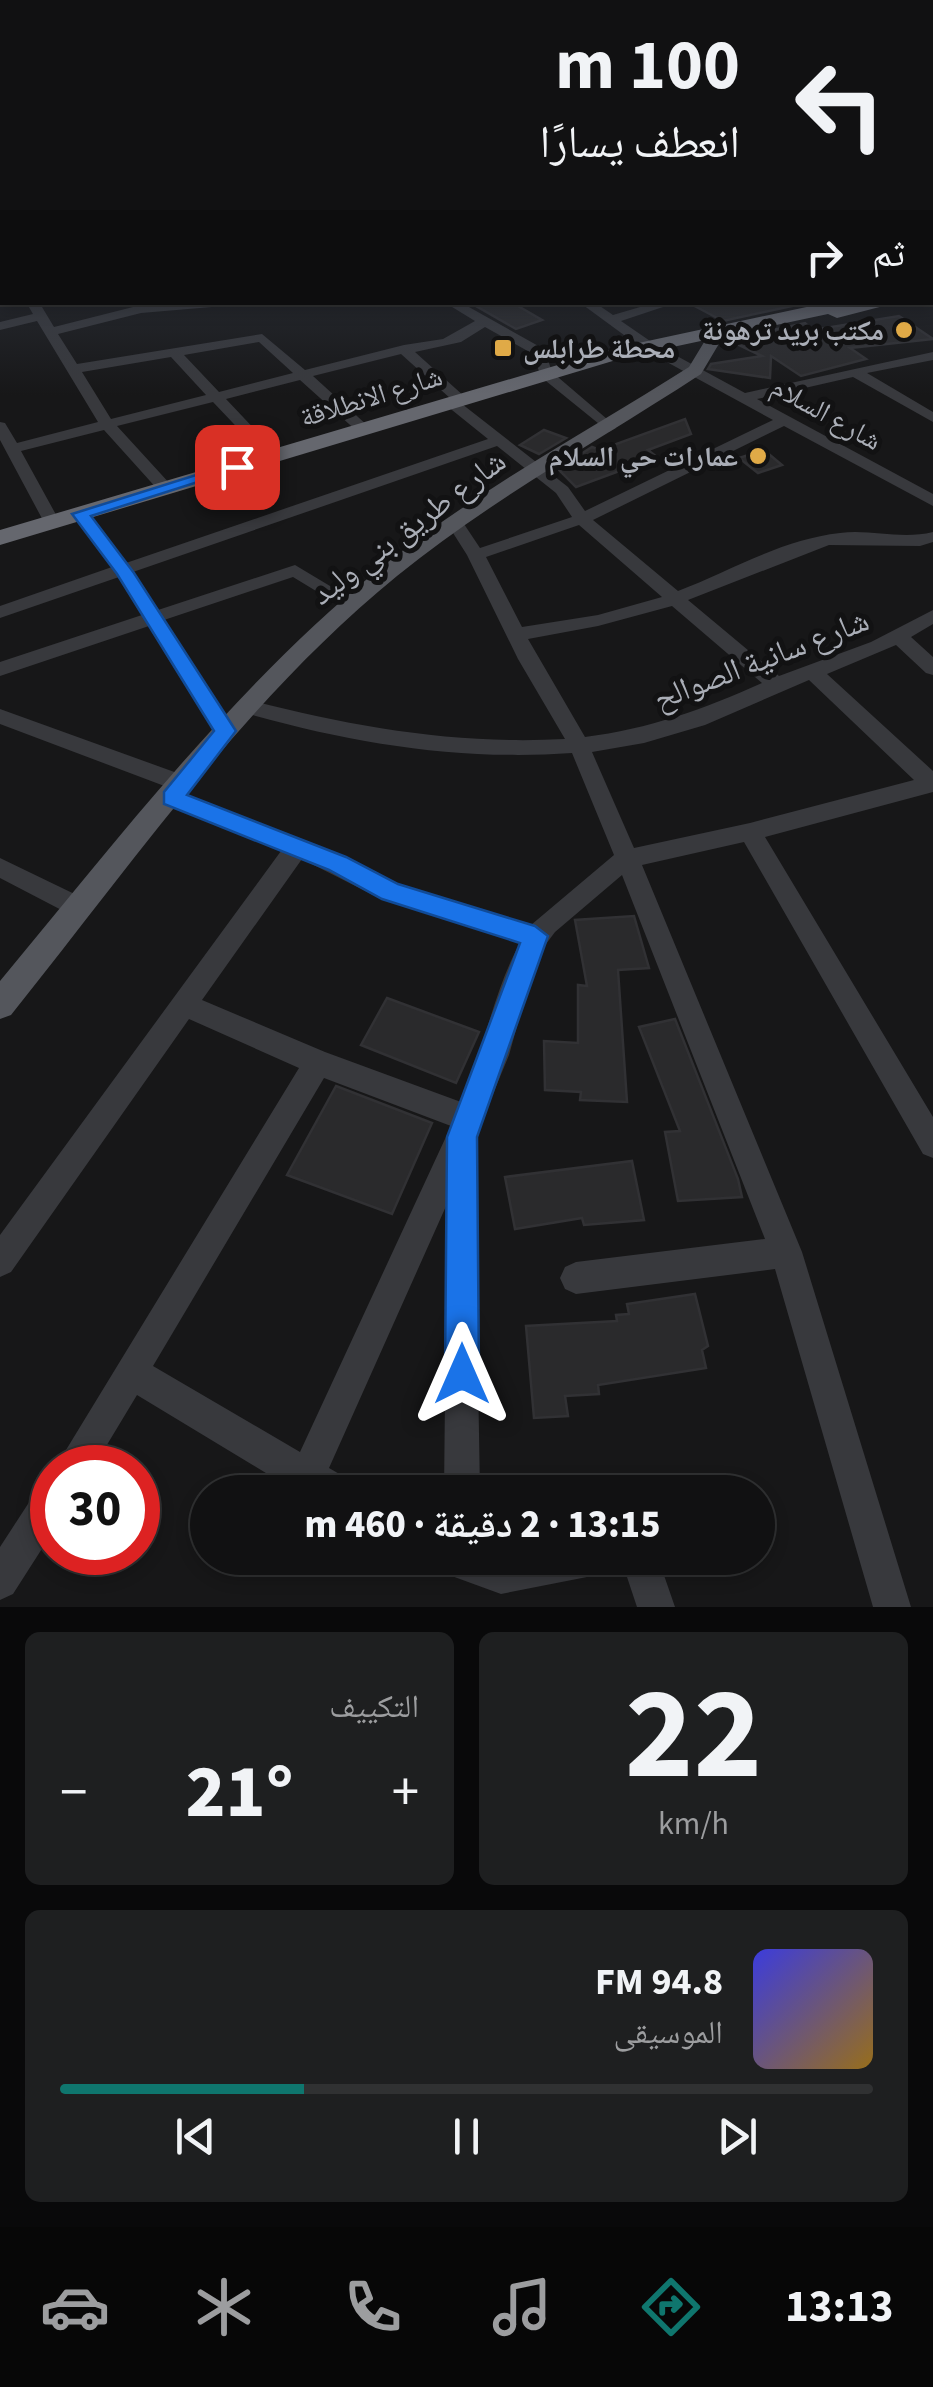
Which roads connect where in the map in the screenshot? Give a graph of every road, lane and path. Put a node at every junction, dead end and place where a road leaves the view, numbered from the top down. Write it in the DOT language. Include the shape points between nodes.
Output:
graph roads {
  1 [pos="173,305"];
  2 [pos="455,305"];
  3 [pos="590,305"];
  4 [pos="662,305"];
  5 [pos="875,305"];
  6 [pos="142,306"];
  7 [pos="819,306"];
  8 [pos="34,310"];
  9 [pos="614,319"];
  10 [pos="483,322"];
  11 [pos="0,326"];
  12 [pos="48,333"];
  13 [pos="471,334"];
  14 [pos="710,337"];
  15 [pos="648,346"];
  16 [pos="404,349"];
  17 [pos="173,351"];
  18 [pos="933,356"];
  19 [pos="543,364"];
  20 [pos="72,369"];
  21 [pos="695,370"];
  22 [pos="304,373"];
  23 [pos="856,374"];
  24 [pos="212,397"];
  25 [pos="746,397"];
  26 [pos="456,402"];
  27 [pos="933,418"];
  28 [pos="786,420"];
  29 [pos="107,424"];
  30 [pos="0,426"];
  31 [pos="609,428"];
  32 [pos="364,430"];
  33 [pos="500,440"];
  34 [pos="14,448"];
  35 [pos="273,457"];
  36 [pos="538,469"];
  37 [pos="165,488"];
  38 [pos="933,502"];
  39 [pos="80,514"];
  40 [pos="582,518"];
  41 [pos="52,522"];
  42 [pos="456,525"];
  43 [pos="933,537"];
  44 [pos="0,538"];
  45 [pos="476,555"];
  46 [pos="125,573"];
  47 [pos="674,599"];
  48 [pos="350,604"];
  49 [pos="0,612"];
  50 [pos="933,616"];
  51 [pos="153,617"];
  52 [pos="518,634"];
  53 [pos="900,638"];
  54 [pos="933,668"];
  55 [pos="0,669"];
  56 [pos="814,673"];
  57 [pos="777,685"];
  58 [pos="249,707"];
  59 [pos="0,716"];
  60 [pos="226,731"];
  61 [pos="578,743"];
  62 [pos="932,783"];
  63 [pos="178,791"];
  64 [pos="750,832"];
  65 [pos="295,850"];
  66 [pos="625,858"];
  67 [pos="0,867"];
  68 [pos="80,908"];
  69 [pos="535,936"];
  70 [pos="182,1004"];
  71 [pos="0,1005"];
  72 [pos="318,1063"];
  73 [pos="465,1128"];
  74 [pos="933,1144"];
  75 [pos="786,1252"];
  76 [pos="0,1261"];
  77 [pos="576,1278"];
  78 [pos="134,1374"];
  79 [pos="88,1445"];
  80 [pos="304,1475"];
  81 [pos="325,1475"];
  82 [pos="462,1475"];
  83 [pos="30,1534"];
  84 [pos="645,1575"];
  85 [pos="0,1581"];
  86 [pos="656,1607"];
  87 [pos="892,1607"];
  1 -- 6 [label="street"];
  2 -- 10 [label="street"];
  3 -- 9 [label="street, شارع السلام"];
  4 -- 9 [label="street"];
  5 -- 14 [label="highway"];
  6 -- 12 [label="street"];
  7 -- 14 [label="highway"];
  8 -- 11 [label="street"];
  8 -- 12 [label="street"];
  9 -- 15 [label="street, شارع السلام"];
  10 -- 13 [label="street"];
  10 -- 19 [label="street"];
  12 -- 20 [label="street"];
  13 -- 16 [label="street"];
  13 -- 19 [label="street"];
  14 -- 15 [label="highway, شارع الانطلاقة"];
  14 -- 21 [label="main road"];
  15 -- 19 [label="highway, شارع الانطلاقة"];
  15 -- 21 [label="street, شارع السلام"];
  16 -- 22 [label="street"];
  16 -- 26 [label="street"];
  17 -- 20 [label="street"];
  17 -- 22 [label="street" via="262,338"];
  17 -- 24 [label="street"];
  18 -- 23 [label="street"];
  19 -- 26 [label="highway, شارع الانطلاقة"];
  19 -- 31 [label="street"];
  20 -- 29 [label="street"];
  21 -- 25 [label="street, شارع السلام"];
  21 -- 31 [label="main road, شارع طريق بني وليد"];
  22 -- 24 [label="street"];
  22 -- 32 [label="street"];
  23 -- 25 [label="street"];
  23 -- 27 [label="street"];
  24 -- 29 [label="street"];
  24 -- 35 [label="street"];
  25 -- 28 [label="street, شارع السلام"];
  26 -- 32 [label="highway, شارع الانطلاقة"];
  26 -- 33 [label="street"];
  28 -- 38 [label="street, شارع السلام"];
  28 -- 40 [label="street"];
  29 -- 34 [label="street"];
  29 -- 37 [label="street"];
  30 -- 34 [label="street"];
  31 -- 36 [label="main road, شارع طريق بني وليد"];
  32 -- 35 [label="highway, شارع الانطلاقة"];
  33 -- 36 [label="street"];
  33 -- 46 [label="street"];
  34 -- 41 [label="street"];
  35 -- 37 [label="highway, شارع الانطلاقة"];
  36 -- 40 [label="street"];
  36 -- 42 [label="main road, شارع طريق بني وليد"];
  37 -- 39 [label="highway, شارع الانطلاقة"];
  39 -- 41 [label="highway, شارع الانطلاقة"];
  39 -- 46 [label="street"];
  40 -- 45 [label="street"];
  40 -- 47 [label="street"];
  41 -- 44 [label="highway, شارع الانطلاقة"];
  42 -- 45 [label="street"];
  42 -- 48 [label="main road, شارع طريق بني وليد"];
  43 -- 47 [label="street" via="903,543 856,534 824,540"];
  45 -- 52 [label="street"];
  46 -- 49 [label="street"];
  46 -- 51 [label="street"];
  47 -- 52 [label="street" via="592,625"];
  47 -- 57 [label="street"];
  48 -- 51 [label="street" via="295,570"];
  48 -- 58 [label="main road, شارع طريق بني وليد"];
  50 -- 53 [label="street, شارع سانية الصوالح"];
  51 -- 55 [label="street"];
  51 -- 60 [label="street"];
  52 -- 61 [label="street"];
  53 -- 54 [label="street"];
  53 -- 56 [label="street, شارع سانية الصوالح"];
  56 -- 57 [label="street, شارع سانية الصوالح"];
  56 -- 62 [label="street"];
  57 -- 61 [label="street, شارع سانية الصوالح" via="698,720"];
  58 -- 60 [label="main road, شارع طريق بني وليد"];
  58 -- 61 [label="street, شارع سانية الصوالح" via="400,743"];
  59 -- 63 [label="street"];
  60 -- 63 [label="main road, شارع طريق بني وليد"];
  61 -- 66 [label="street"];
  62 -- 64 [label="street"];
  63 -- 65 [label="street"];
  63 -- 68 [label="main road, شارع طريق بني وليد"];
  64 -- 66 [label="street"];
  64 -- 74 [label="street"];
  65 -- 69 [label="street" via="434,908"];
  65 -- 70 [label="street"];
  66 -- 69 [label="street"];
  66 -- 75 [label="street"];
  67 -- 68 [label="street"];
  68 -- 71 [label="main road, شارع طريق بني وليد"];
  69 -- 73 [label="street"];
  70 -- 72 [label="street"];
  70 -- 76 [label="street"];
  72 -- 73 [label="street"];
  72 -- 78 [label="street"];
  73 -- 81 [label="street"];
  73 -- 82 [label="street"];
  75 -- 77 [label="street"];
  75 -- 87 [label="street"];
  78 -- 79 [label="street"];
  78 -- 80 [label="street"];
  83 -- 85 [label="street"];
  84 -- 86 [label="street"];
}
